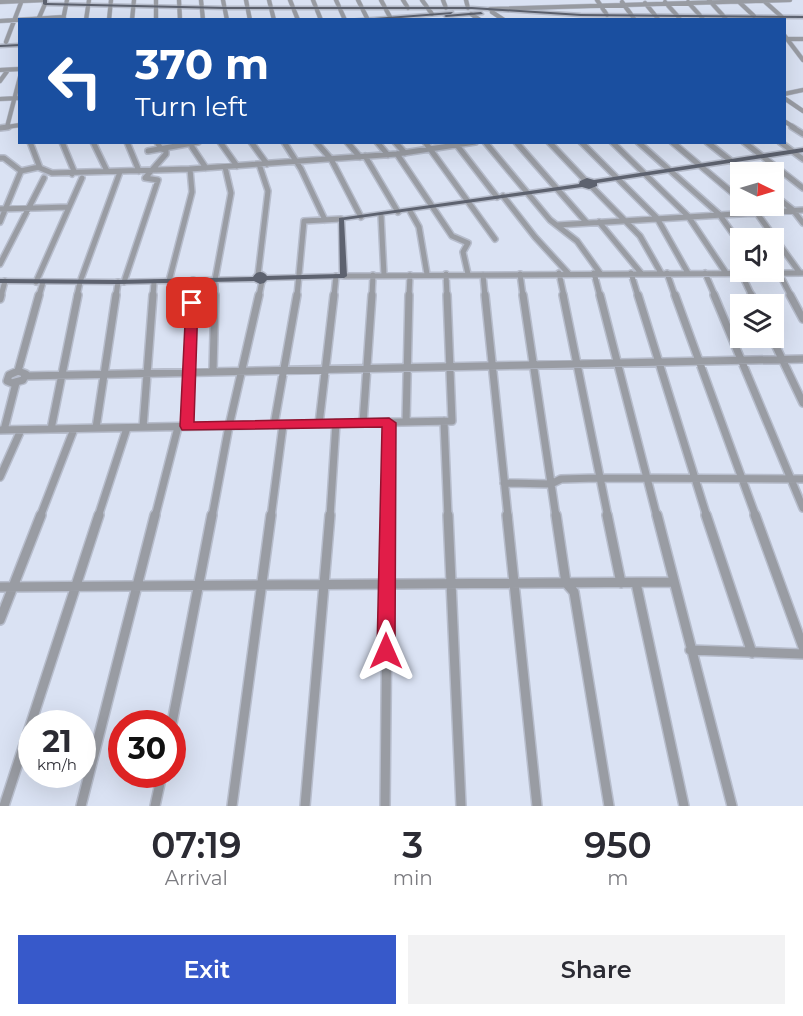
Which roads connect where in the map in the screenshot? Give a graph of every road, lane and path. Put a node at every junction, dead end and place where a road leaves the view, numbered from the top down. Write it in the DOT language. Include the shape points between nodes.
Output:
graph roads {
  1 [pos="111,0"];
  2 [pos="134,0"];
  3 [pos="156,0"];
  4 [pos="179,0"];
  5 [pos="201,0"];
  6 [pos="223,0"];
  7 [pos="246,0"];
  8 [pos="268,0"];
  9 [pos="290,0"];
  10 [pos="313,0"];
  11 [pos="336,0"];
  12 [pos="358,0"];
  13 [pos="381,0"];
  14 [pos="403,0"];
  15 [pos="422,0"];
  16 [pos="443,0"];
  17 [pos="466,0"];
  18 [pos="509,0"];
  19 [pos="532,0"];
  20 [pos="554,0"];
  21 [pos="574,0"];
  22 [pos="597,0"];
  23 [pos="620,0"];
  24 [pos="763,0"];
  25 [pos="790,0"];
  26 [pos="21,1"];
  27 [pos="45,1"];
  28 [pos="687,1"];
  29 [pos="710,1"];
  30 [pos="737,1"];
  31 [pos="0,2"];
  32 [pos="66,2"];
  33 [pos="644,2"];
  34 [pos="665,2"];
  35 [pos="89,3"];
  36 [pos="624,4"];
  37 [pos="601,5"];
  38 [pos="110,6"];
  39 [pos="133,6"];
  40 [pos="578,6"];
  41 [pos="156,7"];
  42 [pos="537,7"];
  43 [pos="558,7"];
  44 [pos="180,8"];
  45 [pos="202,8"];
  46 [pos="225,8"];
  47 [pos="248,8"];
  48 [pos="271,8"];
  49 [pos="294,8"];
  50 [pos="317,8"];
  51 [pos="339,8"];
  52 [pos="385,8"];
  53 [pos="407,8"];
  54 [pos="428,8"];
  55 [pos="446,8"];
  56 [pos="362,9"];
  57 [pos="490,9"];
  58 [pos="514,9"];
  59 [pos="471,10"];
  60 [pos="522,11"];
  61 [pos="539,12"];
  62 [pos="561,14"];
  63 [pos="453,15"];
  64 [pos="585,15"];
  65 [pos="434,17"];
  66 [pos="611,17"];
  67 [pos="680,17"];
  68 [pos="703,17"];
  69 [pos="751,17"];
  70 [pos="782,17"];
  71 [pos="803,17"];
  72 [pos="38,18"];
  73 [pos="63,18"];
  74 [pos="86,18"];
  75 [pos="109,18"];
  76 [pos="132,18"];
  77 [pos="156,18"];
  78 [pos="180,18"];
  79 [pos="203,18"];
  80 [pos="227,18"];
  81 [pos="250,18"];
  82 [pos="274,18"];
  83 [pos="297,18"];
  84 [pos="320,18"];
  85 [pos="346,18"];
  86 [pos="367,18"];
  87 [pos="392,18"];
  88 [pos="413,18"];
  89 [pos="457,18"];
  90 [pos="478,18"];
  91 [pos="501,18"];
  92 [pos="634,18"];
  93 [pos="658,18"];
  94 [pos="725,18"];
  95 [pos="14,20"];
  96 [pos="18,20"];
  97 [pos="0,21"];
  98 [pos="786,38"];
  99 [pos="786,39"];
  100 [pos="803,39"];
  101 [pos="2,43"];
  102 [pos="18,43"];
  103 [pos="803,60"];
  104 [pos="18,69"];
  105 [pos="0,70"];
  106 [pos="8,70"];
  107 [pos="0,81"];
  108 [pos="803,90"];
  109 [pos="786,95"];
  110 [pos="17,98"];
  111 [pos="786,98"];
  112 [pos="0,99"];
  113 [pos="803,104"];
  114 [pos="795,105"];
  115 [pos="803,111"];
  116 [pos="786,122"];
  117 [pos="18,125"];
  118 [pos="8,127"];
  119 [pos="0,128"];
  120 [pos="803,134"];
  121 [pos="31,144"];
  122 [pos="63,144"];
  123 [pos="94,144"];
  124 [pos="128,144"];
  125 [pos="158,144"];
  126 [pos="188,144"];
  127 [pos="194,144"];
  128 [pos="221,144"];
  129 [pos="252,144"];
  130 [pos="285,144"];
  131 [pos="318,144"];
  132 [pos="349,144"];
  133 [pos="379,144"];
  134 [pos="397,144"];
  135 [pos="426,144"];
  136 [pos="456,144"];
  137 [pos="487,144"];
  138 [pos="518,144"];
  139 [pos="551,144"];
  140 [pos="584,144"];
  141 [pos="614,144"];
  142 [pos="640,144"];
  143 [pos="674,144"];
  144 [pos="710,144"];
  145 [pos="747,144"];
  146 [pos="783,144"];
  147 [pos="161,149"];
  148 [pos="429,149"];
  149 [pos="803,150"];
  150 [pos="148,151"];
  151 [pos="793,151"];
  152 [pos="405,153"];
  153 [pos="388,154"];
  154 [pos="397,154"];
  155 [pos="762,156"];
  156 [pos="0,157"];
  157 [pos="363,157"];
  158 [pos="331,159"];
  159 [pos="803,159"];
  160 [pos="297,161"];
  161 [pos="731,161"];
  162 [pos="260,164"];
  163 [pos="267,164"];
  164 [pos="700,165"];
  165 [pos="237,166"];
  166 [pos="39,167"];
  167 [pos="225,167"];
  168 [pos="206,168"];
  169 [pos="189,169"];
  170 [pos="670,170"];
  171 [pos="21,171"];
  172 [pos="107,171"];
  173 [pos="120,171"];
  174 [pos="139,171"];
  175 [pos="152,171"];
  176 [pos="72,174"];
  177 [pos="646,174"];
  178 [pos="44,178"];
  179 [pos="82,178"];
  180 [pos="618,178"];
  181 [pos="584,182"];
  182 [pos="593,184"];
  183 [pos="557,188"];
  184 [pos="803,188"];
  185 [pos="730,191"];
  186 [pos="527,193"];
  187 [pos="500,197"];
  188 [pos="469,202"];
  189 [pos="784,203"];
  190 [pos="69,207"];
  191 [pos="435,207"];
  192 [pos="29,208"];
  193 [pos="3,209"];
  194 [pos="784,210"];
  195 [pos="793,210"];
  196 [pos="803,210"];
  197 [pos="410,211"];
  198 [pos="398,212"];
  199 [pos="730,213"];
  200 [pos="719,214"];
  201 [pos="381,215"];
  202 [pos="688,216"];
  203 [pos="759,216"];
  204 [pos="362,217"];
  205 [pos="657,218"];
  206 [pos="341,219"];
  207 [pos="325,220"];
  208 [pos="624,220"];
  209 [pos="0,222"];
  210 [pos="599,222"];
  211 [pos="587,223"];
  212 [pos="803,223"];
  213 [pos="557,225"];
  214 [pos="730,230"];
  215 [pos="495,239"];
  216 [pos="0,264"];
  217 [pos="558,273"];
  218 [pos="568,273"];
  219 [pos="597,273"];
  220 [pos="631,273"];
  221 [pos="641,273"];
  222 [pos="664,273"];
  223 [pos="688,273"];
  224 [pos="705,273"];
  225 [pos="726,273"];
  226 [pos="730,273"];
  227 [pos="784,273"];
  228 [pos="801,273"];
  229 [pos="427,274"];
  230 [pos="446,274"];
  231 [pos="468,274"];
  232 [pos="520,274"];
  233 [pos="373,275"];
  234 [pos="384,275"];
  235 [pos="410,275"];
  236 [pos="483,275"];
  237 [pos="340,276"];
  238 [pos="260,278"];
  239 [pos="300,278"];
  240 [pos="193,280"];
  241 [pos="215,280"];
  242 [pos="3,281"];
  243 [pos="169,281"];
  244 [pos="40,282"];
  245 [pos="80,282"];
  246 [pos="121,282"];
  247 [pos="154,282"];
  248 [pos="784,282"];
  249 [pos="0,299"];
  250 [pos="803,319"];
  251 [pos="777,348"];
  252 [pos="782,359"];
  253 [pos="803,359"];
  254 [pos="741,360"];
  255 [pos="699,361"];
  256 [pos="658,362"];
  257 [pos="576,363"];
  258 [pos="618,363"];
  259 [pos="533,364"];
  260 [pos="493,365"];
  261 [pos="451,366"];
  262 [pos="366,367"];
  263 [pos="408,367"];
  264 [pos="325,368"];
  265 [pos="283,369"];
  266 [pos="241,370"];
  267 [pos="18,371"];
  268 [pos="213,371"];
  269 [pos="189,372"];
  270 [pos="147,373"];
  271 [pos="104,374"];
  272 [pos="61,375"];
  273 [pos="26,376"];
  274 [pos="3,377"];
  275 [pos="16,383"];
  276 [pos="803,403"];
  277 [pos="444,421"];
  278 [pos="406,422"];
  279 [pos="336,423"];
  280 [pos="363,423"];
  281 [pos="389,423"];
  282 [pos="319,424"];
  283 [pos="279,425"];
  284 [pos="230,426"];
  285 [pos="143,427"];
  286 [pos="183,427"];
  287 [pos="96,428"];
  288 [pos="126,428"];
  289 [pos="51,429"];
  290 [pos="74,429"];
  291 [pos="2,430"];
  292 [pos="21,430"];
  293 [pos="0,477"];
  294 [pos="598,478"];
  295 [pos="646,478"];
  296 [pos="694,478"];
  297 [pos="742,478"];
  298 [pos="791,479"];
  299 [pos="803,479"];
  300 [pos="504,483"];
  301 [pos="551,484"];
  302 [pos="803,508"];
  303 [pos="672,582"];
  304 [pos="566,583"];
  305 [pos="621,583"];
  306 [pos="636,583"];
  307 [pos="387,584"];
  308 [pos="451,584"];
  309 [pos="513,584"];
  310 [pos="261,585"];
  311 [pos="325,585"];
  312 [pos="137,586"];
  313 [pos="200,586"];
  314 [pos="0,587"];
  315 [pos="13,587"];
  316 [pos="75,587"];
  317 [pos="0,620"];
  318 [pos="803,647"];
  319 [pos="690,650"];
  320 [pos="752,652"];
  321 [pos="803,654"];
  322 [pos="175,710"];
  323 [pos="159,788"];
  324 [pos="4,806"];
  325 [pos="81,806"];
  326 [pos="156,806"];
  327 [pos="232,806"];
  328 [pos="305,806"];
  329 [pos="385,806"];
  330 [pos="461,806"];
  331 [pos="537,806"];
  332 [pos="609,806"];
  333 [pos="684,806"];
  334 [pos="732,806"];
  1 -- 38 [label="street"];
  2 -- 39 [label="street"];
  3 -- 41 [label="street"];
  4 -- 44 [label="street"];
  5 -- 45 [label="street"];
  6 -- 46 [label="street"];
  7 -- 47 [label="street"];
  8 -- 48 [label="street"];
  9 -- 49 [label="street"];
  10 -- 50 [label="street"];
  11 -- 51 [label="street"];
  12 -- 56 [label="street"];
  13 -- 52 [label="street"];
  14 -- 53 [label="street"];
  15 -- 54 [label="street"];
  16 -- 55 [label="street"];
  17 -- 59 [label="street"];
  18 -- 58 [label="street"];
  19 -- 42 [label="street"];
  20 -- 43 [label="street"];
  21 -- 40 [label="street"];
  22 -- 37 [label="street"];
  23 -- 36 [label="street"];
  24 -- 25 [label="street"];
  24 -- 30 [label="street"];
  24 -- 70 [label="street"];
  26 -- 27 [label="street"];
  26 -- 31 [label="street"];
  26 -- 95 [label="street"];
  27 -- 32 [label="main road"];
  27 -- 72 [label="street"];
  28 -- 29 [label="street"];
  28 -- 34 [label="street"];
  28 -- 68 [label="street"];
  29 -- 30 [label="street"];
  29 -- 94 [label="street"];
  30 -- 69 [label="street"];
  32 -- 35 [label="main road"];
  32 -- 73 [label="street"];
  33 -- 34 [label="street"];
  33 -- 36 [label="street"];
  33 -- 93 [label="street"];
  34 -- 67 [label="street"];
  35 -- 38 [label="main road"];
  35 -- 74 [label="street"];
  36 -- 37 [label="street"];
  36 -- 92 [label="street"];
  37 -- 40 [label="street"];
  37 -- 66 [label="street"];
  38 -- 39 [label="main road"];
  38 -- 75 [label="street"];
  39 -- 41 [label="main road"];
  39 -- 76 [label="street"];
  40 -- 43 [label="street"];
  40 -- 64 [label="street"];
  41 -- 44 [label="main road"];
  41 -- 77 [label="street"];
  42 -- 43 [label="street"];
  42 -- 58 [label="street"];
  42 -- 61 [label="street"];
  43 -- 62 [label="street"];
  44 -- 45 [label="main road"];
  44 -- 78 [label="street"];
  45 -- 46 [label="main road"];
  45 -- 79 [label="street"];
  46 -- 47 [label="main road"];
  46 -- 80 [label="street"];
  47 -- 48 [label="main road"];
  47 -- 81 [label="street"];
  48 -- 49 [label="main road"];
  48 -- 82 [label="street"];
  49 -- 50 [label="main road"];
  49 -- 83 [label="street"];
  50 -- 51 [label="main road"];
  50 -- 84 [label="street"];
  51 -- 56 [label="main road"];
  51 -- 85 [label="street"];
  52 -- 53 [label="main road"];
  52 -- 56 [label="main road"];
  52 -- 87 [label="street"];
  53 -- 54 [label="main road"];
  53 -- 88 [label="street"];
  54 -- 55 [label="main road"];
  54 -- 65 [label="street"];
  55 -- 59 [label="main road"];
  56 -- 86 [label="street"];
  57 -- 58 [label="main road"];
  57 -- 59 [label="main road"];
  57 -- 60 [label="main road"];
  57 -- 91 [label="street"];
  58 -- 60 [label="main road"];
  59 -- 63 [label="main road"];
  59 -- 65 [label="main road" via="474,11"];
  59 -- 90 [label="street"];
  60 -- 61 [label="main road"];
  61 -- 62 [label="main road"];
  62 -- 64 [label="main road"];
  63 -- 65 [label="main road"];
  63 -- 89 [label="street"];
  64 -- 66 [label="main road"];
  65 -- 88 [label="main road"];
  66 -- 92 [label="main road"];
  67 -- 68 [label="main road"];
  67 -- 93 [label="main road"];
  68 -- 94 [label="main road"];
  69 -- 70 [label="main road"];
  69 -- 94 [label="main road"];
  70 -- 71 [label="main road"];
  86 -- 87 [label="main road"];
  87 -- 88 [label="main road"];
  92 -- 93 [label="main road"];
  95 -- 96 [label="street"];
  95 -- 97 [label="street"];
  95 -- 101 [label="street"];
  98 -- 100 [label="street"];
  99 -- 103 [label="street"];
  101 -- 102 [label="main road"];
  104 -- 106 [label="street"];
  105 -- 106 [label="street"];
  106 -- 107 [label="street"];
  108 -- 109 [label="street"];
  110 -- 112 [label="street"];
  110 -- 118 [label="street"];
  111 -- 114 [label="street"];
  113 -- 114 [label="street"];
  114 -- 115 [label="street"];
  116 -- 120 [label="street"];
  117 -- 118 [label="street"];
  118 -- 119 [label="street"];
  121 -- 166 [label="street"];
  122 -- 176 [label="street"];
  123 -- 172 [label="street"];
  124 -- 174 [label="street"];
  125 -- 147 [label="street"];
  126 -- 147 [label="street"];
  127 -- 168 [label="street"];
  128 -- 165 [label="street"];
  129 -- 163 [label="street"];
  130 -- 160 [label="street"];
  131 -- 158 [label="street"];
  132 -- 157 [label="street"];
  133 -- 153 [label="street"];
  134 -- 152 [label="street"];
  135 -- 148 [label="street"];
  136 -- 148 [label="street"];
  136 -- 187 [label="street"];
  137 -- 186 [label="street"];
  138 -- 183 [label="street"];
  139 -- 181 [label="street"];
  140 -- 180 [label="street"];
  141 -- 177 [label="street"];
  142 -- 170 [label="street"];
  143 -- 164 [label="street"];
  144 -- 161 [label="street"];
  145 -- 155 [label="street"];
  146 -- 151 [label="street"];
  147 -- 150 [label="street"];
  147 -- 175 [label="street" via="166,154"];
  148 -- 152 [label="street"];
  148 -- 188 [label="street"];
  149 -- 151 [label="main road"];
  151 -- 155 [label="main road"];
  151 -- 159 [label="street"];
  152 -- 154 [label="street"];
  153 -- 154 [label="street"];
  153 -- 157 [label="street"];
  154 -- 191 [label="street"];
  155 -- 161 [label="main road"];
  155 -- 184 [label="street"];
  156 -- 171 [label="street"];
  157 -- 158 [label="street"];
  157 -- 198 [label="street"];
  158 -- 160 [label="street"];
  158 -- 204 [label="street"];
  160 -- 163 [label="street"];
  160 -- 207 [label="street"];
  161 -- 164 [label="main road"];
  162 -- 163 [label="street"];
  162 -- 165 [label="street"];
  162 -- 238 [label="street" via="268,191"];
  164 -- 170 [label="main road"];
  164 -- 185 [label="street"];
  165 -- 167 [label="street"];
  166 -- 171 [label="street"];
  166 -- 176 [label="street" via="52,173"];
  167 -- 168 [label="street"];
  167 -- 241 [label="street" via="231,193"];
  168 -- 169 [label="street"];
  169 -- 175 [label="street"];
  169 -- 243 [label="street" via="192,192"];
  170 -- 177 [label="main road"];
  170 -- 200 [label="street"];
  171 -- 193 [label="street"];
  172 -- 173 [label="street"];
  172 -- 176 [label="street"];
  173 -- 174 [label="street"];
  173 -- 245 [label="street"];
  174 -- 175 [label="street"];
  175 -- 246 [label="street" via="145,177 158,180 157,184"];
  177 -- 180 [label="main road"];
  177 -- 202 [label="street"];
  178 -- 192 [label="street"];
  179 -- 190 [label="street"];
  180 -- 182 [label="main road"];
  180 -- 205 [label="street"];
  181 -- 182 [label="main road"];
  181 -- 183 [label="main road"];
  182 -- 208 [label="street"];
  183 -- 186 [label="main road"];
  183 -- 211 [label="street"];
  186 -- 187 [label="main road"];
  186 -- 213 [label="street"];
  187 -- 188 [label="main road"];
  187 -- 218 [label="street"];
  188 -- 191 [label="main road"];
  188 -- 215 [label="street"];
  189 -- 195 [label="street"];
  190 -- 192 [label="street"];
  190 -- 244 [label="street"];
  191 -- 197 [label="main road"];
  191 -- 231 [label="street" via="452,236 468,243 463,252"];
  192 -- 193 [label="street"];
  192 -- 216 [label="street"];
  193 -- 209 [label="street"];
  194 -- 195 [label="street"];
  195 -- 196 [label="street"];
  195 -- 212 [label="street"];
  197 -- 198 [label="main road"];
  197 -- 229 [label="street" via="419,227"];
  198 -- 201 [label="main road"];
  199 -- 200 [label="street"];
  200 -- 202 [label="street"];
  200 -- 214 [label="street"];
  201 -- 204 [label="main road"];
  201 -- 234 [label="street"];
  202 -- 205 [label="street"];
  202 -- 225 [label="street"];
  203 -- 228 [label="street"];
  204 -- 206 [label="main road"];
  205 -- 208 [label="street"];
  205 -- 223 [label="street"];
  206 -- 207 [label="street"];
  206 -- 237 [label="main road"];
  207 -- 239 [label="street" via="304,221"];
  208 -- 210 [label="street"];
  208 -- 222 [label="street" via="640,236"];
  210 -- 211 [label="street"];
  210 -- 221 [label="street"];
  211 -- 213 [label="street"];
  213 -- 219 [label="street" via="577,241"];
  217 -- 218 [label="street"];
  217 -- 232 [label="street"];
  217 -- 257 [label="street"];
  218 -- 219 [label="street"];
  219 -- 220 [label="street"];
  219 -- 258 [label="street"];
  220 -- 221 [label="street"];
  220 -- 256 [label="street"];
  221 -- 222 [label="street"];
  222 -- 223 [label="street"];
  222 -- 255 [label="street"];
  223 -- 224 [label="street"];
  224 -- 225 [label="street"];
  224 -- 254 [label="street"];
  225 -- 226 [label="street"];
  227 -- 228 [label="street"];
  229 -- 230 [label="street"];
  229 -- 235 [label="street"];
  230 -- 231 [label="street"];
  230 -- 261 [label="street"];
  231 -- 236 [label="street"];
  232 -- 236 [label="street"];
  232 -- 259 [label="street"];
  233 -- 234 [label="street"];
  233 -- 237 [label="street"];
  233 -- 262 [label="street"];
  234 -- 235 [label="street"];
  235 -- 263 [label="street"];
  236 -- 260 [label="street"];
  237 -- 239 [label="main road"];
  237 -- 264 [label="street"];
  238 -- 239 [label="main road"];
  238 -- 241 [label="main road"];
  238 -- 266 [label="street"];
  239 -- 265 [label="street"];
  240 -- 241 [label="main road"];
  240 -- 243 [label="main road"];
  240 -- 269 [label="street"];
  241 -- 268 [label="street"];
  242 -- 244 [label="main road"];
  242 -- 249 [label="street"];
  243 -- 247 [label="main road"];
  244 -- 245 [label="main road"];
  244 -- 267 [label="street"];
  245 -- 246 [label="main road"];
  245 -- 272 [label="street"];
  246 -- 247 [label="main road"];
  246 -- 271 [label="street"];
  247 -- 270 [label="street"];
  248 -- 250 [label="street"];
  251 -- 252 [label="street"];
  252 -- 253 [label="street"];
  252 -- 254 [label="street"];
  252 -- 276 [label="street"];
  254 -- 255 [label="street"];
  254 -- 298 [label="street"];
  255 -- 256 [label="street"];
  255 -- 297 [label="street"];
  256 -- 258 [label="street"];
  256 -- 296 [label="street"];
  257 -- 258 [label="street"];
  257 -- 259 [label="street"];
  257 -- 294 [label="street"];
  258 -- 295 [label="street"];
  259 -- 260 [label="street"];
  259 -- 301 [label="street"];
  260 -- 261 [label="street"];
  260 -- 300 [label="street"];
  261 -- 263 [label="street"];
  261 -- 277 [label="street" via="452,421"];
  262 -- 263 [label="street"];
  262 -- 264 [label="street"];
  262 -- 280 [label="street"];
  263 -- 278 [label="street"];
  264 -- 265 [label="street"];
  264 -- 282 [label="street"];
  265 -- 266 [label="street"];
  265 -- 283 [label="street"];
  266 -- 268 [label="street"];
  266 -- 284 [label="street"];
  267 -- 273 [label="street"];
  267 -- 274 [label="street"];
  268 -- 269 [label="street"];
  269 -- 270 [label="street"];
  269 -- 286 [label="street"];
  270 -- 271 [label="street"];
  270 -- 285 [label="street"];
  271 -- 272 [label="street"];
  271 -- 287 [label="street"];
  272 -- 273 [label="street"];
  272 -- 289 [label="street"];
  273 -- 275 [label="street"];
  274 -- 275 [label="street"];
  275 -- 291 [label="street"];
  277 -- 278 [label="street"];
  277 -- 308 [label="street"];
  278 -- 281 [label="street"];
  279 -- 280 [label="street"];
  279 -- 282 [label="street"];
  279 -- 311 [label="street"];
  280 -- 281 [label="street"];
  281 -- 307 [label="street"];
  282 -- 283 [label="street"];
  283 -- 284 [label="street"];
  283 -- 310 [label="street"];
  284 -- 286 [label="street"];
  284 -- 313 [label="street"];
  285 -- 286 [label="street"];
  285 -- 288 [label="street"];
  286 -- 312 [label="street"];
  287 -- 288 [label="street"];
  287 -- 290 [label="street"];
  288 -- 316 [label="street"];
  289 -- 290 [label="street"];
  289 -- 292 [label="street"];
  290 -- 315 [label="street"];
  291 -- 292 [label="street"];
  292 -- 293 [label="street"];
  294 -- 295 [label="street"];
  294 -- 301 [label="street" via="561,479"];
  294 -- 305 [label="street"];
  295 -- 296 [label="street"];
  295 -- 303 [label="street"];
  296 -- 297 [label="street"];
  296 -- 320 [label="street"];
  297 -- 298 [label="street"];
  297 -- 318 [label="street"];
  298 -- 299 [label="street"];
  298 -- 302 [label="street"];
  300 -- 301 [label="street"];
  300 -- 309 [label="street"];
  301 -- 304 [label="street"];
  303 -- 306 [label="street"];
  303 -- 319 [label="street"];
  304 -- 305 [label="street"];
  304 -- 309 [label="street"];
  304 -- 332 [label="street" via="574,592"];
  305 -- 306 [label="street"];
  306 -- 333 [label="street"];
  307 -- 308 [label="street"];
  307 -- 311 [label="street"];
  307 -- 329 [label="street"];
  308 -- 309 [label="street"];
  308 -- 330 [label="street"];
  309 -- 331 [label="street"];
  310 -- 311 [label="street"];
  310 -- 313 [label="street"];
  310 -- 327 [label="street"];
  311 -- 328 [label="street"];
  312 -- 313 [label="street"];
  312 -- 316 [label="street"];
  312 -- 325 [label="street"];
  313 -- 322 [label="street"];
  314 -- 315 [label="street"];
  315 -- 316 [label="street"];
  315 -- 317 [label="street"];
  316 -- 324 [label="street"];
  319 -- 320 [label="street"];
  319 -- 334 [label="street"];
  320 -- 321 [label="street"];
  323 -- 326 [label="street"];
}
